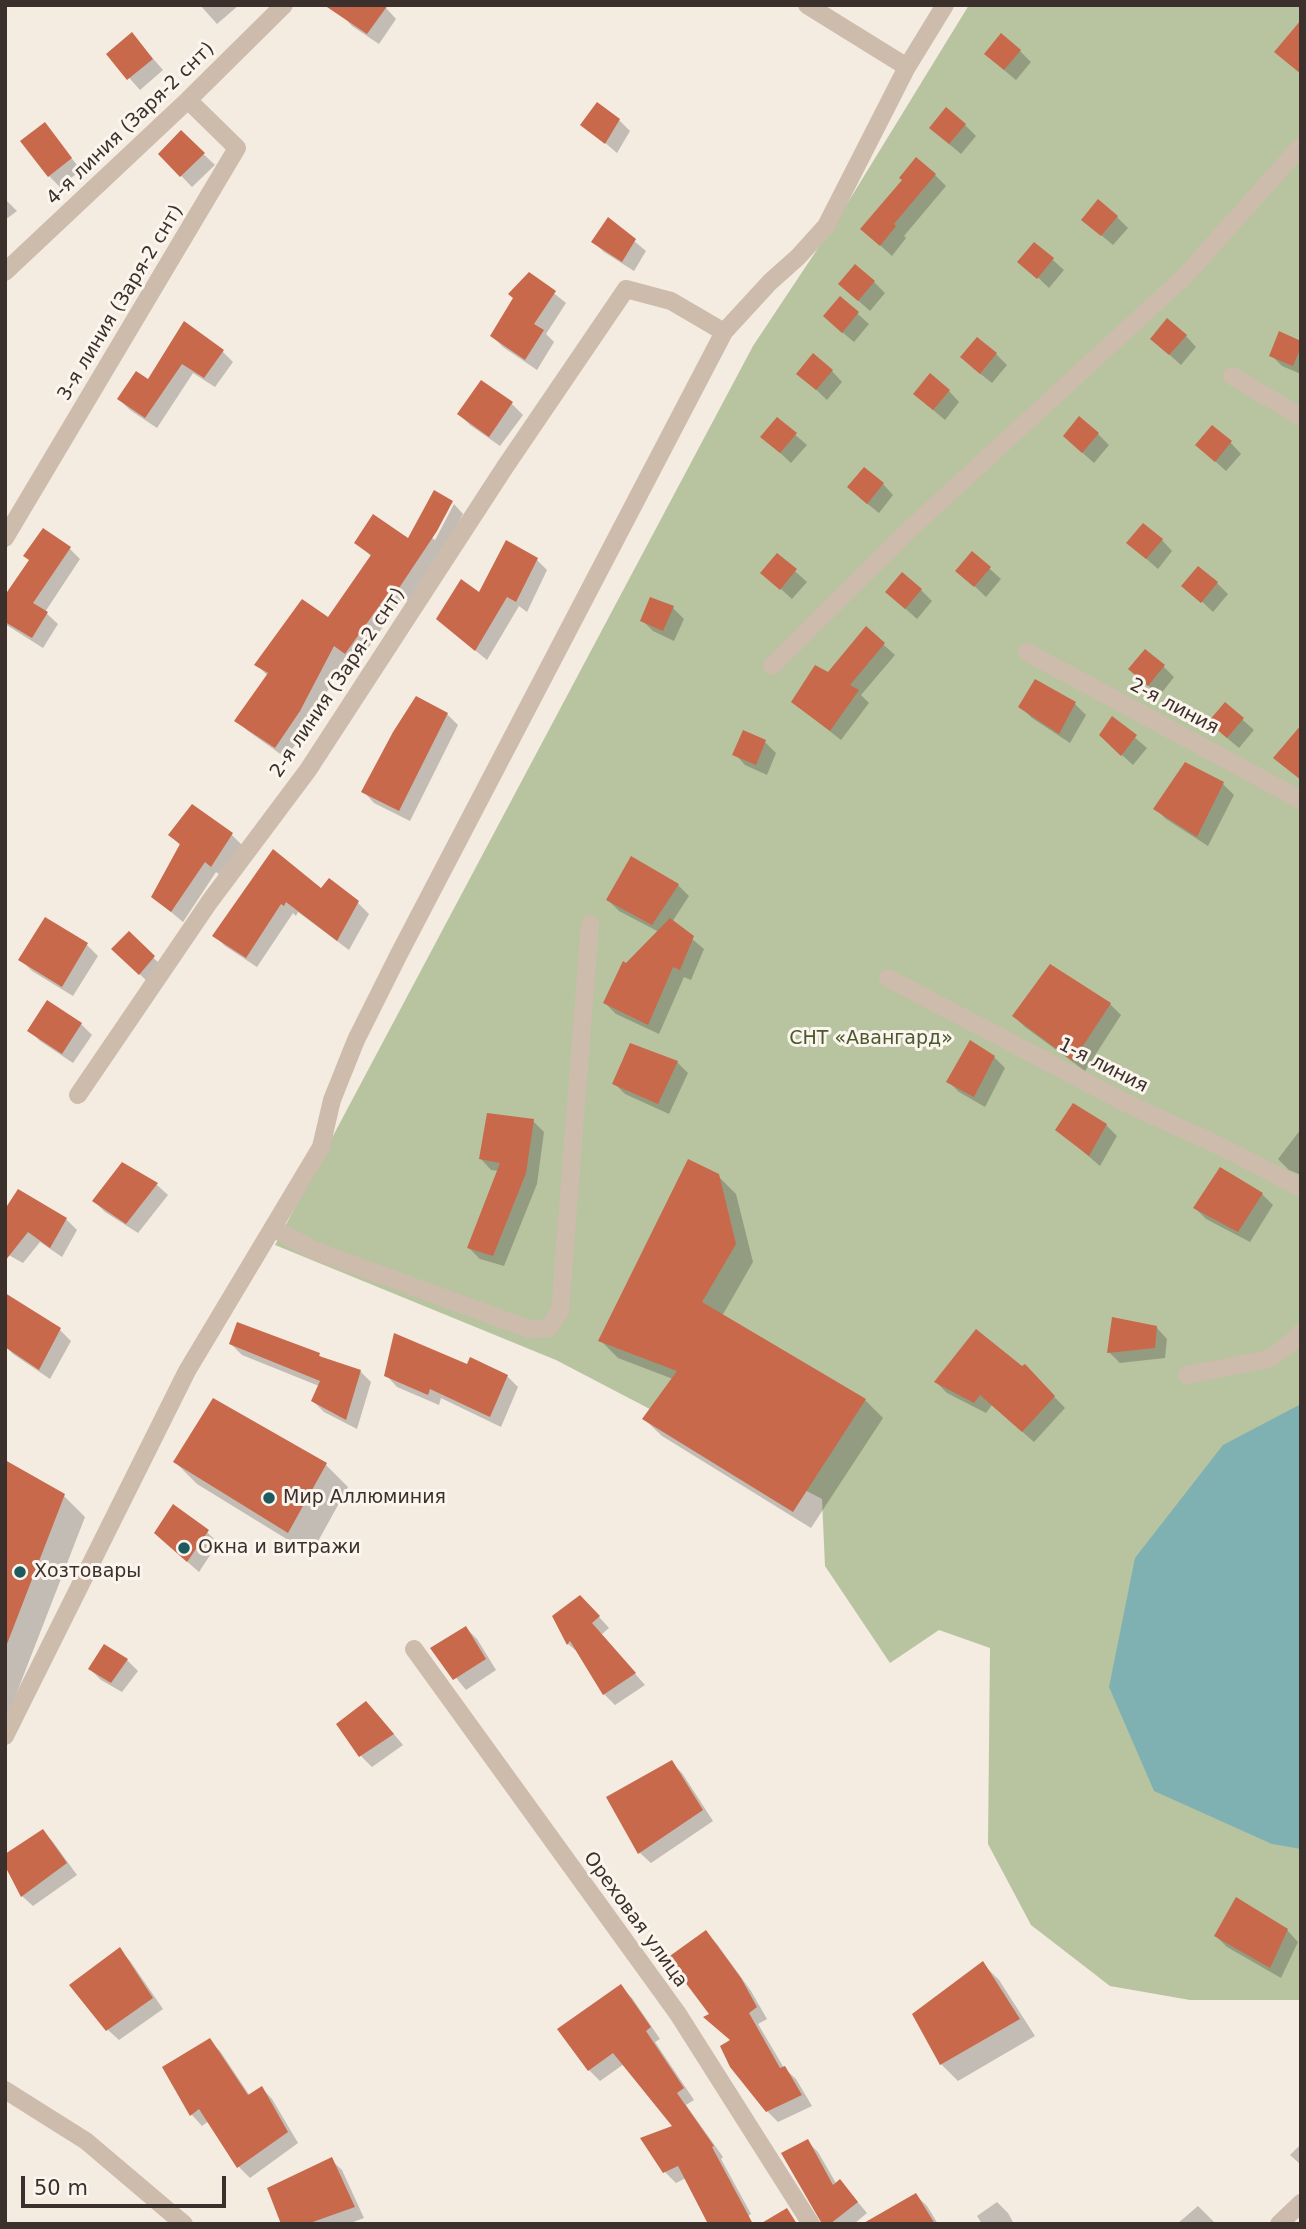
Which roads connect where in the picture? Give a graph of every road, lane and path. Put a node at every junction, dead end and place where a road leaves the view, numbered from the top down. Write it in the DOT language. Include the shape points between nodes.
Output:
graph roads {
  1 [pos="284,5"];
  2 [pos="807,5"];
  3 [pos="945,5"];
  4 [pos="907,67"];
  5 [pos="188,100"];
  6 [pos="1301,146"];
  7 [pos="5,272"];
  8 [pos="724,332"];
  9 [pos="1232,376"];
  10 [pos="1301,417"];
  11 [pos="5,538"];
  12 [pos="1027,652"];
  13 [pos="772,666"];
  14 [pos="1301,800"];
  15 [pos="590,924"];
  16 [pos="888,978"];
  17 [pos="78,1096"];
  18 [pos="1301,1188"];
  19 [pos="273,1228"];
  20 [pos="1301,1332"];
  21 [pos="1187,1375"];
  22 [pos="414,1649"];
  23 [pos="5,1736"];
  24 [pos="5,2090"];
  25 [pos="1301,2203"];
  26 [pos="184,2224"];
  27 [pos="811,2224"];
  28 [pos="1279,2224"];
  1 -- 5 [label="street, 4-я линия (Заря-2 снт)"];
  2 -- 4 [label="street"];
  3 -- 4 [label="street"];
  4 -- 8 [label="street" via="826,226"];
  5 -- 7 [label="street, 4-я линия (Заря-2 снт)"];
  5 -- 11 [label="street, 3-я линия (Заря-2 снт)" via="237,148"];
  6 -- 13 [label="street" via="1184,277 910,529"];
  8 -- 17 [label="street, 2-я линия (Заря-2 снт)" via="671,301 626,289 308,770 210,901"];
  8 -- 19 [label="street" via="399,954 356,1040 332,1100 321,1147"];
  9 -- 10 [label="street"];
  12 -- 14 [label="street, 2-я линия"];
  15 -- 19 [label="street" via="560,1311 549,1328 517,1325 313,1250"];
  16 -- 18 [label="street, 1-я линия" via="1126,1103"];
  19 -- 23 [label="street" via="187,1371"];
  20 -- 21 [label="street" via="1269,1359"];
  22 -- 27 [label="street, Ореховая улица" via="678,2014"];
  24 -- 26 [label="street" via="86,2141"];
  25 -- 28 [label="street"];
}
